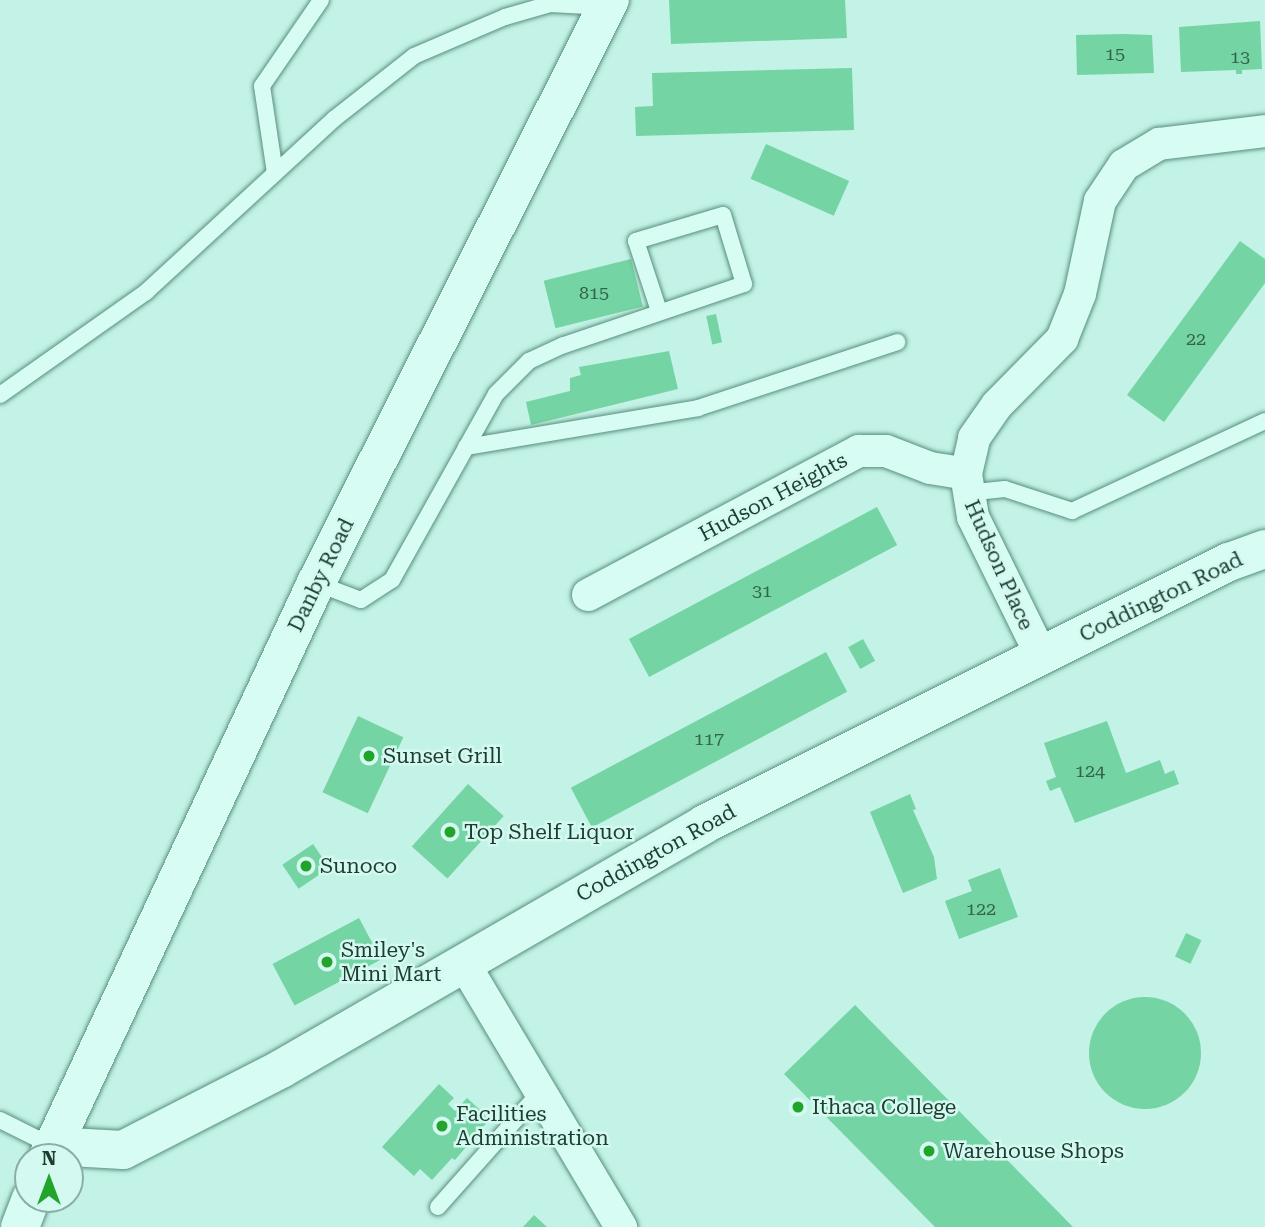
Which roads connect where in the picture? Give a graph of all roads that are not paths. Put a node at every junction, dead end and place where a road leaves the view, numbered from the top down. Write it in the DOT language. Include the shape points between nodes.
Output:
graph roads {
  1 [pos="321,0"];
  2 [pos="609,3"];
  3 [pos="1265,131"];
  4 [pos="275,173"];
  5 [pos="659,311"];
  6 [pos="897,342"];
  7 [pos="0,396"];
  8 [pos="1265,421"];
  9 [pos="466,447"];
  10 [pos="966,484"];
  11 [pos="1265,549"];
  12 [pos="316,583"];
  13 [pos="588,595"];
  14 [pos="1041,655"];
  15 [pos="463,962"];
  16 [pos="540,1093"];
  17 [pos="0,1120"];
  18 [pos="37,1143"];
  19 [pos="54,1143"];
  20 [pos="84,1151"];
  21 [pos="438,1207"];
  22 [pos="621,1227"];
  1 -- 4 [label="lane" via="262,86"];
  2 -- 4 [label="lane" via="550,4 505,17 414,56"];
  2 -- 12 [label="street, Danby Road"];
  3 -- 10 [label="street, Hudson Place" via="1159,144 1118,172 1094,217 1080,294 1062,339 983,421"];
  4 -- 7 [label="lane" via="146,292"];
  5 -- 5 [label="lane" via="744,284 723,215 636,241"];
  5 -- 9 [label="lane" via="530,361 496,394"];
  6 -- 9 [label="lane" via="698,408"];
  8 -- 10 [label="lane" via="1072,511 1004,489"];
  9 -- 12 [label="lane" via="392,580 361,600"];
  10 -- 13 [label="street, Hudson Heights" via="875,449 859,451"];
  10 -- 14 [label="street, Hudson Place" via="978,527"];
  11 -- 14 [label="street, Coddington Road" via="1229,562"];
  12 -- 19 [label="street, Danby Road"];
  14 -- 15 [label="street, Coddington Road" via="705,824"];
  15 -- 16 [label="street"];
  15 -- 20 [label="street, Coddington Road" via="281,1069 123,1150"];
  16 -- 21 [label="lane"];
  16 -- 22 [label="street"];
  17 -- 18 [label="lane"];
}
